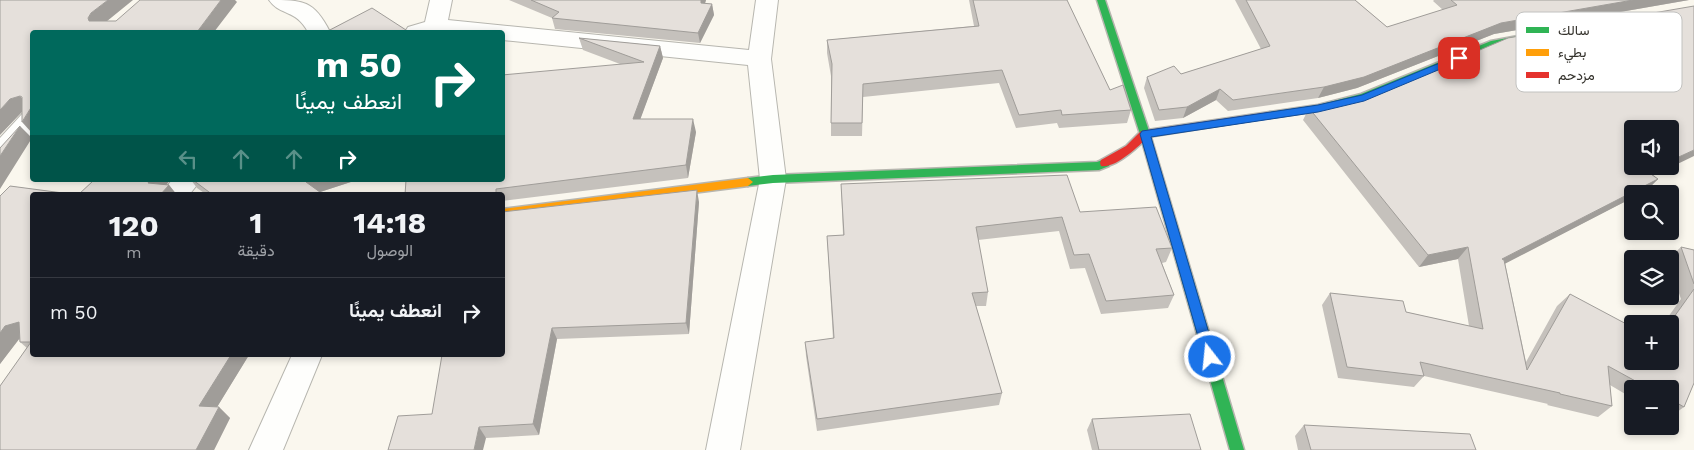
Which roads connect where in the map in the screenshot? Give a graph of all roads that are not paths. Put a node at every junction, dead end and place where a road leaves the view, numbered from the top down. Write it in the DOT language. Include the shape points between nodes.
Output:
graph roads {
  1 [pos="280,0"];
  2 [pos="441,0"];
  3 [pos="767,0"];
  4 [pos="1101,0"];
  5 [pos="426,29"];
  6 [pos="318,30"];
  7 [pos="450,30"];
  8 [pos="505,33"];
  9 [pos="1516,39"];
  10 [pos="760,59"];
  11 [pos="30,121"];
  12 [pos="1145,134"];
  13 [pos="0,155"];
  14 [pos="773,180"];
  15 [pos="186,182"];
  16 [pos="176,192"];
  17 [pos="505,212"];
  18 [pos="306,357"];
  19 [pos="266,450"];
  20 [pos="723,450"];
  21 [pos="1237,450"];
  1 -- 6 [label="street" via="311,16"];
  2 -- 5 [label="street"];
  3 -- 10 [label="street"];
  4 -- 12 [label="street"];
  5 -- 7 [label="street"];
  8 -- 10 [label="street"];
  9 -- 12 [label="street" via="1494,43 1364,98"];
  10 -- 14 [label="street"];
  11 -- 13 [label="street"];
  12 -- 14 [label="street" via="1130,149 1099,166"];
  12 -- 21 [label="street"];
  14 -- 17 [label="street"];
  14 -- 20 [label="street"];
  15 -- 16 [label="street"];
  18 -- 19 [label="street"];
}
